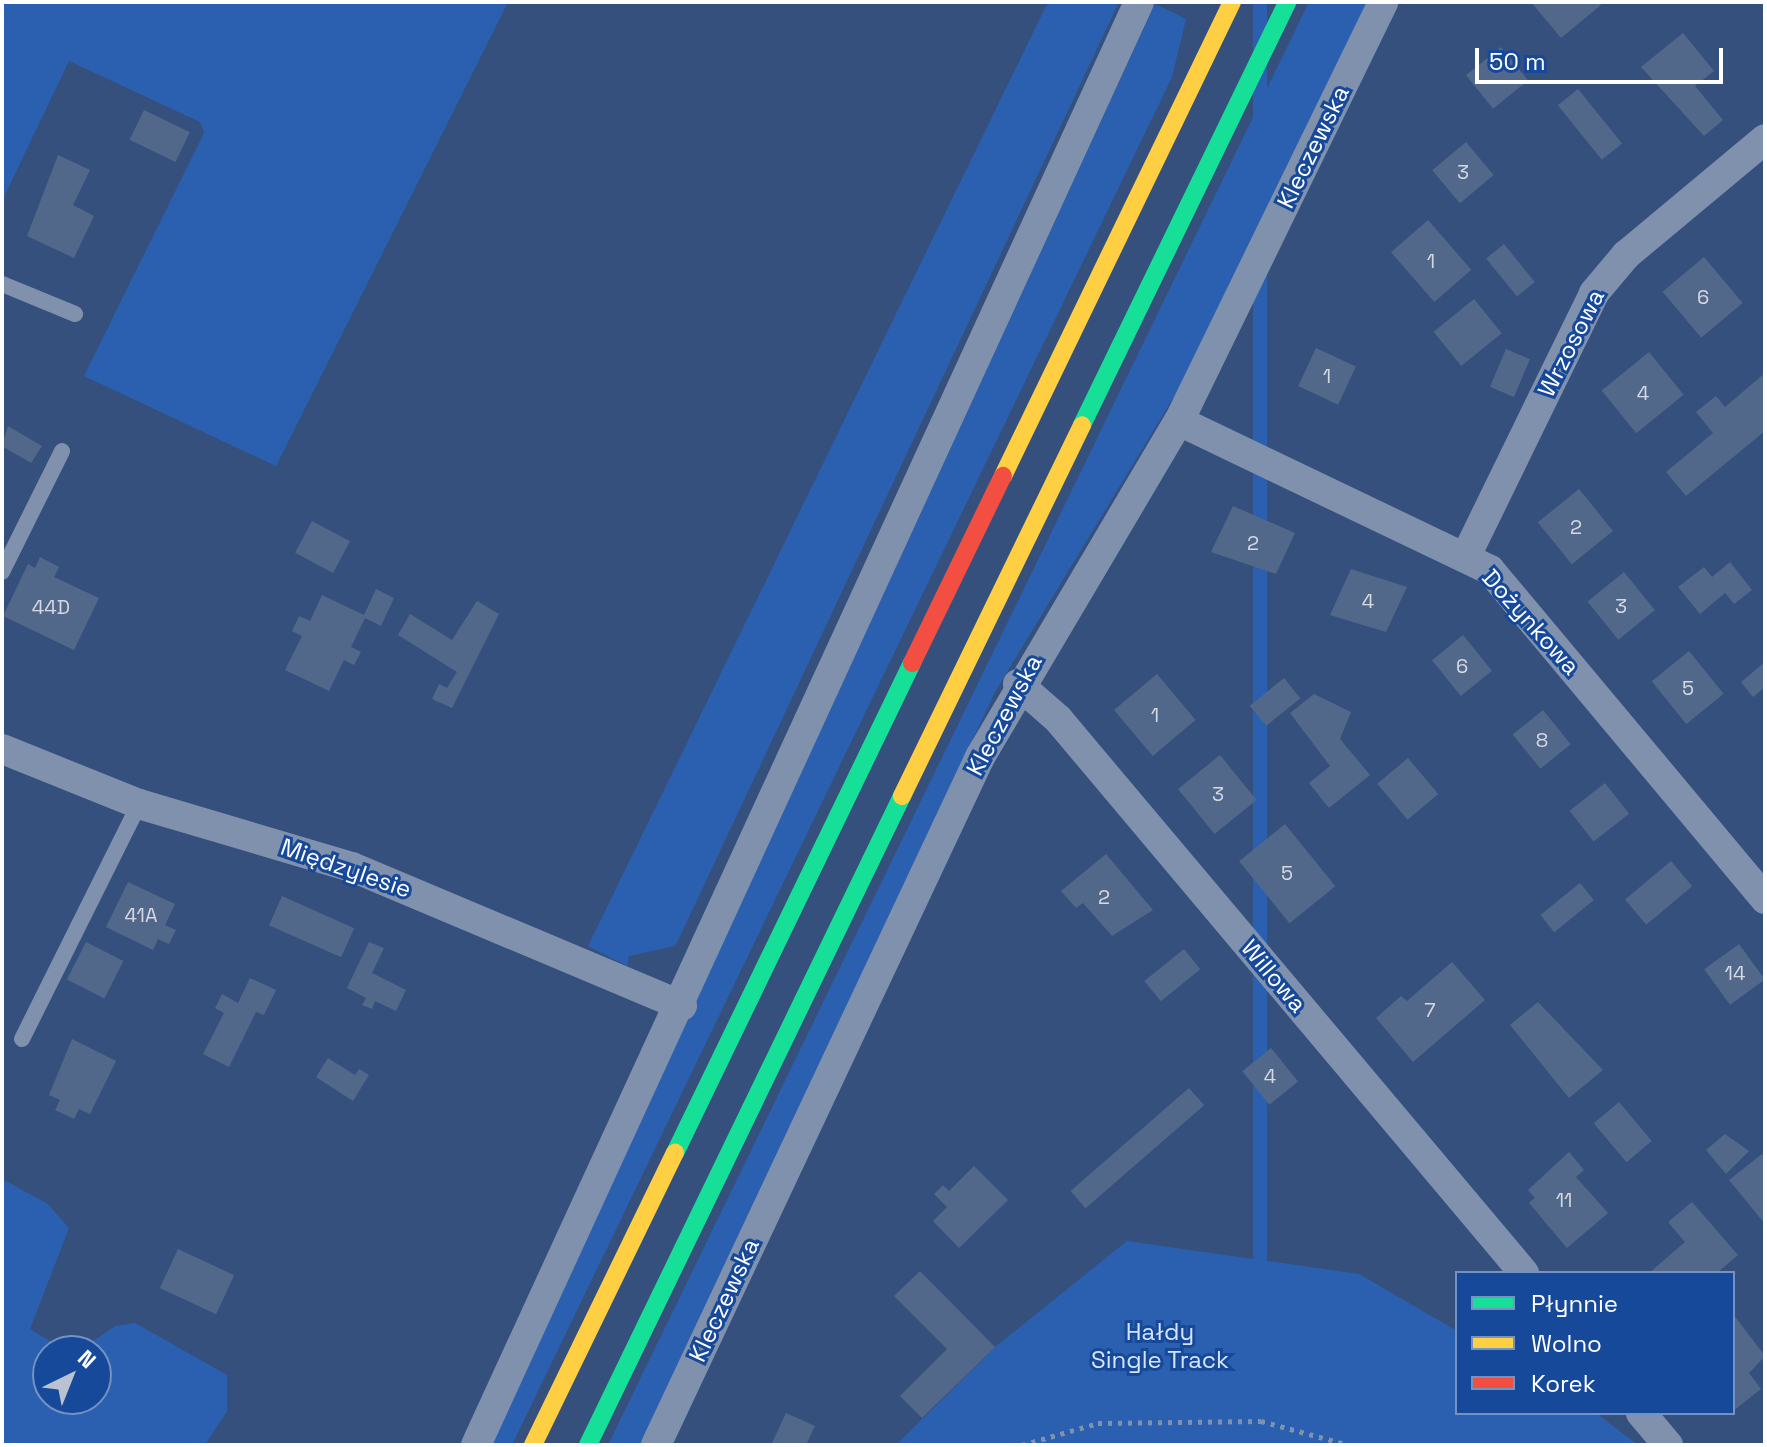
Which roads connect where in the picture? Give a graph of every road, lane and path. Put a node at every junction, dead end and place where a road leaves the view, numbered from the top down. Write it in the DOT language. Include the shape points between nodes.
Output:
graph roads {
  1 [pos="1139,2"];
  2 [pos="1232,2"];
  3 [pos="1287,2"];
  4 [pos="1383,2"];
  5 [pos="1765,139"];
  6 [pos="2,284"];
  7 [pos="75,314"];
  8 [pos="1179,421"];
  9 [pos="62,451"];
  10 [pos="1466,556"];
  11 [pos="2,572"];
  12 [pos="1018,684"];
  13 [pos="2,749"];
  14 [pos="139,804"];
  15 [pos="1765,899"];
  16 [pos="682,1006"];
  17 [pos="22,1039"];
  18 [pos="1522,1271"];
  19 [pos="1643,1415"];
  20 [pos="476,1445"];
  21 [pos="533,1445"];
  22 [pos="588,1445"];
  23 [pos="656,1445"];
  24 [pos="1022,1445"];
  25 [pos="1349,1445"];
  26 [pos="1668,1445"];
  1 -- 16 [label="street"];
  2 -- 21 [label="main road"];
  3 -- 22 [label="main road"];
  4 -- 8 [label="street, Kleczewska"];
  5 -- 10 [label="street, Wrzosowa" via="1626,255 1594,293"];
  6 -- 7 [label="lane"];
  8 -- 10 [label="street, Dożynkowa"];
  8 -- 12 [label="street, Kleczewska"];
  9 -- 11 [label="lane"];
  10 -- 15 [label="street, Dożynkowa" via="1509,590"];
  12 -- 18 [label="street, Willowa" via="1058,719"];
  12 -- 23 [label="street, Kleczewska"];
  13 -- 14 [label="street, Międzylesie"];
  14 -- 16 [label="street, Międzylesie" via="352,867"];
  14 -- 17 [label="lane"];
  16 -- 20 [label="street"];
  19 -- 26 [label="street"];
  24 -- 25 [label="path" via="1098,1423 1261,1421"];
}
